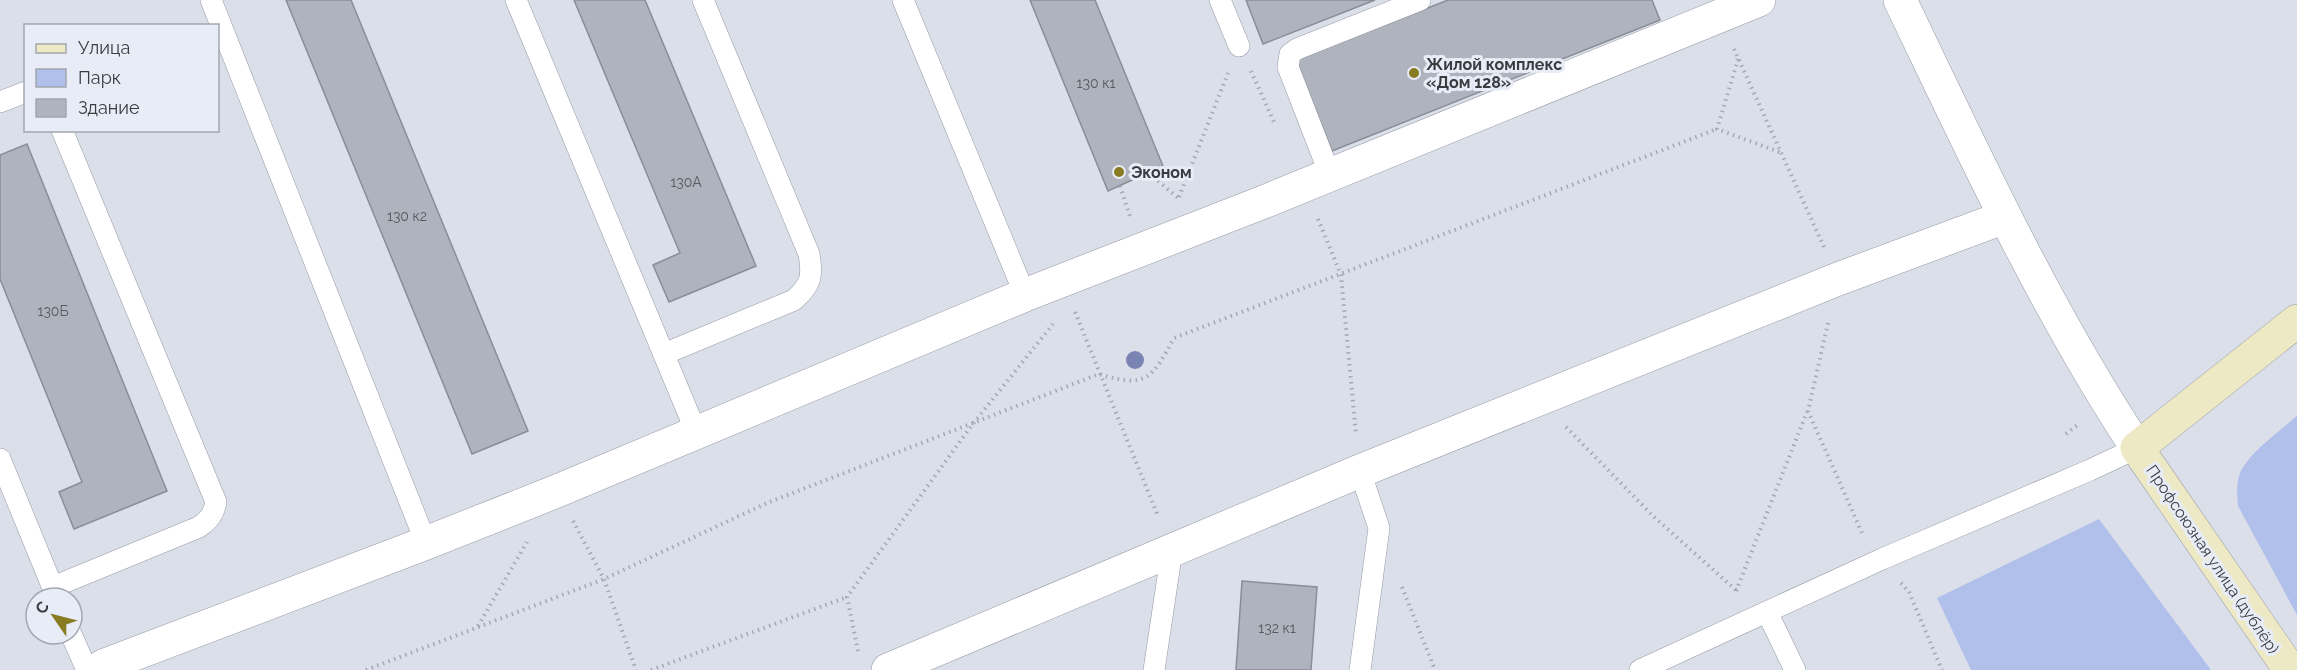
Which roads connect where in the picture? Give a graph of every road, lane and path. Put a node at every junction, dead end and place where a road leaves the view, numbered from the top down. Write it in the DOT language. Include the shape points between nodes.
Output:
graph roads {
  1 [pos="211,0"];
  2 [pos="516,0"];
  3 [pos="703,0"];
  4 [pos="903,0"];
  5 [pos="1220,0"];
  6 [pos="1420,0"];
  7 [pos="1759,0"];
  8 [pos="1900,0"];
  9 [pos="1719,18"];
  10 [pos="1239,46"];
  11 [pos="1738,59"];
  12 [pos="24,93"];
  13 [pos="0,102"];
  14 [pos="1717,129"];
  15 [pos="63,132"];
  16 [pos="1279,132"];
  17 [pos="1783,154"];
  18 [pos="1149,172"];
  19 [pos="1317,180"];
  20 [pos="1120,186"];
  21 [pos="1130,216"];
  22 [pos="2005,217"];
  23 [pos="1341,275"];
  24 [pos="1838,279"];
  25 [pos="1025,295"];
  26 [pos="1057,320"];
  27 [pos="2297,321"];
  28 [pos="664,354"];
  29 [pos="1099,374"];
  30 [pos="1538,399"];
  31 [pos="1808,411"];
  32 [pos="972,425"];
  33 [pos="697,434"];
  34 [pos="2137,448"];
  35 [pos="0,459"];
  36 [pos="1360,471"];
  37 [pos="557,491"];
  38 [pos="529,539"];
  39 [pos="426,543"];
  40 [pos="1172,550"];
  41 [pos="1882,559"];
  42 [pos="604,579"];
  43 [pos="1401,583"];
  44 [pos="52,586"];
  45 [pos="70,586"];
  46 [pos="1736,590"];
  47 [pos="847,597"];
  48 [pos="1767,612"];
  49 [pos="478,626"];
  50 [pos="1720,633"];
  51 [pos="80,646"];
  52 [pos="874,665"];
  53 [pos="97,669"];
  54 [pos="366,670"];
  55 [pos="636,670"];
  56 [pos="651,670"];
  57 [pos="1154,670"];
  58 [pos="1360,670"];
  59 [pos="1435,670"];
  60 [pos="1640,670"];
  61 [pos="1795,670"];
  62 [pos="1942,670"];
  63 [pos="2290,670"];
  1 -- 39 [label="lane"];
  2 -- 28 [label="lane"];
  3 -- 28 [label="lane" via="809,254 812,273 805,290 794,300"];
  4 -- 25 [label="lane"];
  5 -- 10 [label="lane"];
  6 -- 19 [label="lane" via="1290,54 1287,67"];
  7 -- 9 [label="street"];
  8 -- 22 [label="street"];
  9 -- 11 [label="path"];
  9 -- 19 [label="street"];
  10 -- 16 [label="path"];
  10 -- 18 [label="path" via="1178,198"];
  11 -- 14 [label="path"];
  11 -- 17 [label="path"];
  12 -- 13 [label="lane"];
  14 -- 17 [label="path"];
  14 -- 23 [label="path"];
  15 -- 45 [label="lane" via="216,502 214,512 199,526"];
  17 -- 24 [label="path"];
  19 -- 23 [label="path"];
  19 -- 25 [label="street"];
  20 -- 21 [label="path"];
  22 -- 24 [label="street"];
  22 -- 34 [label="street" via="2107,402"];
  23 -- 29 [label="path" via="1174,338 1156,370 1145,379 1121,381"];
  23 -- 36 [label="path"];
  24 -- 30 [label="street"];
  24 -- 31 [label="path"];
  25 -- 29 [label="path" via="1071,302"];
  25 -- 33 [label="street"];
  26 -- 32 [label="path"];
  27 -- 34 [label="street"];
  28 -- 33 [label="lane"];
  29 -- 32 [label="path"];
  29 -- 40 [label="path"];
  30 -- 36 [label="street"];
  30 -- 46 [label="path" via="1654,517"];
  31 -- 41 [label="path" via="1865,538"];
  31 -- 46 [label="path"];
  32 -- 42 [label="path" via="767,503"];
  32 -- 47 [label="path"];
  33 -- 37 [label="street"];
  34 -- 41 [label="lane"];
  34 -- 63 [label="street, Профсоюзная улица (дублёр)"];
  35 -- 44 [label="lane"];
  36 -- 40 [label="street"];
  36 -- 58 [label="lane" via="1379,528"];
  37 -- 39 [label="street"];
  37 -- 42 [label="path"];
  38 -- 49 [label="path"];
  39 -- 53 [label="street"];
  40 -- 52 [label="street"];
  40 -- 57 [label="lane"];
  41 -- 48 [label="lane"];
  41 -- 62 [label="path" via="1909,592"];
  42 -- 49 [label="path"];
  42 -- 55 [label="path"];
  43 -- 59 [label="path"];
  46 -- 50 [label="path"];
  47 -- 52 [label="path"];
  47 -- 56 [label="path"];
  48 -- 50 [label="lane"];
  48 -- 61 [label="lane"];
  49 -- 54 [label="path"];
  50 -- 60 [label="lane"];
  51 -- 53 [label="lane"];
}
